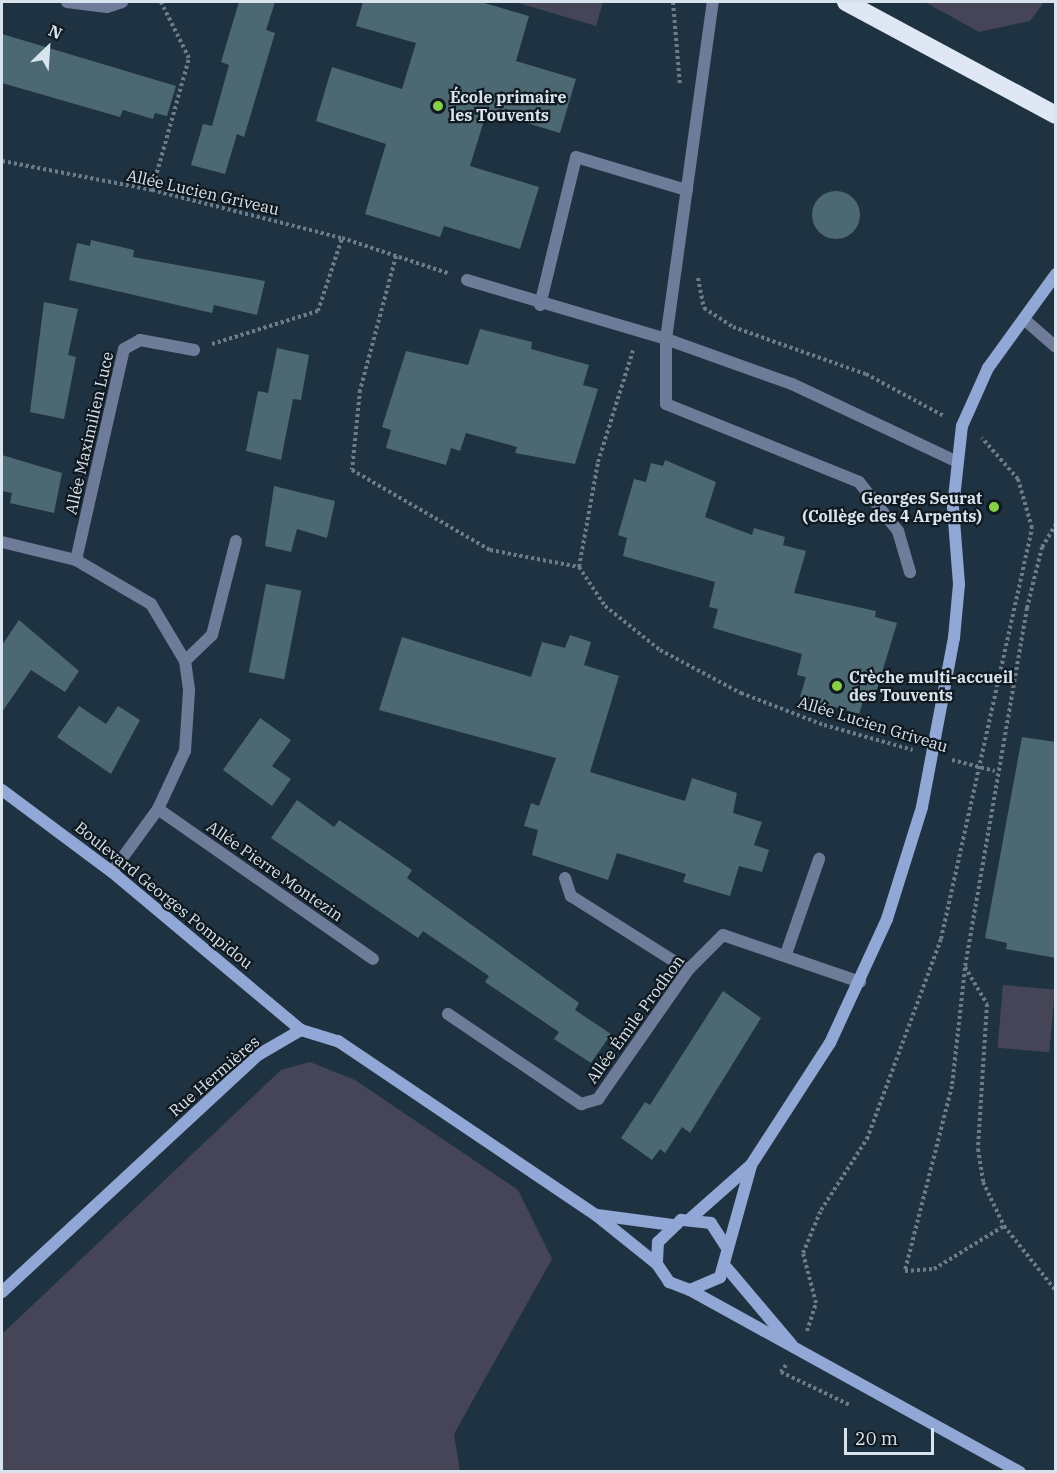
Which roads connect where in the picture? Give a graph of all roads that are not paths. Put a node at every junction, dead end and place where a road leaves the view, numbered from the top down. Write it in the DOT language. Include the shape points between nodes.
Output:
graph roads {
  1 [pos="67,2"];
  2 [pos="122,2"];
  3 [pos="713,2"];
  4 [pos="846,2"];
  5 [pos="1056,115"];
  6 [pos="687,190"];
  7 [pos="1056,273"];
  8 [pos="467,280"];
  9 [pos="540,305"];
  10 [pos="1025,320"];
  11 [pos="666,339"];
  12 [pos="1056,347"];
  13 [pos="194,350"];
  14 [pos="956,460"];
  15 [pos="236,541"];
  16 [pos="2,542"];
  17 [pos="76,560"];
  18 [pos="910,572"];
  19 [pos="185,661"];
  20 [pos="2,790"];
  21 [pos="158,809"];
  22 [pos="819,859"];
  23 [pos="112,872"];
  24 [pos="565,878"];
  25 [pos="786,954"];
  26 [pos="373,959"];
  27 [pos="688,970"];
  28 [pos="860,981"];
  29 [pos="448,1014"];
  30 [pos="302,1030"];
  31 [pos="751,1165"];
  32 [pos="596,1215"];
  33 [pos="691,1218"];
  34 [pos="672,1225"];
  35 [pos="728,1248"];
  36 [pos="657,1264"];
  37 [pos="726,1267"];
  38 [pos="690,1290"];
  39 [pos="2,1292"];
  40 [pos="796,1349"];
  41 [pos="1020,1472"];
  1 -- 2 [label="street" via="107,6"];
  3 -- 6 [label="street"];
  4 -- 5 [label="highway"];
  6 -- 9 [label="street" via="576,157"];
  6 -- 11 [label="street"];
  7 -- 10 [label="main road"];
  8 -- 9 [label="street"];
  9 -- 11 [label="street"];
  10 -- 12 [label="street"];
  10 -- 14 [label="main road" via="988,368 962,426"];
  11 -- 14 [label="street" via="792,384"];
  11 -- 18 [label="street" via="666,404 859,482 898,531"];
  13 -- 17 [label="street, Allée Maximilien Luce" via="140,340 124,349"];
  14 -- 28 [label="main road" via="958,595 933,755 887,919"];
  15 -- 19 [label="street" via="212,635"];
  16 -- 17 [label="street"];
  17 -- 19 [label="street" via="151,604"];
  19 -- 21 [label="street" via="189,691 184,751"];
  20 -- 23 [label="main road, Boulevard Georges Pompidou"];
  21 -- 23 [label="street"];
  21 -- 26 [label="street, Allée Pierre Montezin"];
  22 -- 25 [label="street"];
  23 -- 30 [label="main road, Boulevard Georges Pompidou"];
  24 -- 27 [label="street" via="571,896"];
  25 -- 27 [label="street, Allée Émile Prodhon" via="723,934"];
  25 -- 28 [label="street, Allée Émile Prodhon"];
  27 -- 29 [label="street, Allée Émile Prodhon" via="598,1099 581,1104"];
  28 -- 31 [label="main road" via="830,1043"];
  30 -- 32 [label="main road" via="338,1041"];
  30 -- 39 [label="main road, Rue Hermières" via="258,1055"];
  31 -- 33 [label="main road"];
  31 -- 35 [label="main road"];
  32 -- 34 [label="main road"];
  32 -- 36 [label="main road"];
  33 -- 34 [label="main road"];
  33 -- 35 [label="main road" via="718,1230"];
  34 -- 36 [label="main road" via="658,1242"];
  35 -- 37 [label="main road"];
  36 -- 38 [label="main road" via="669,1282"];
  37 -- 38 [label="main road" via="712,1285"];
  37 -- 40 [label="main road"];
  38 -- 40 [label="main road"];
  40 -- 41 [label="main road" via="964,1436"];
}
